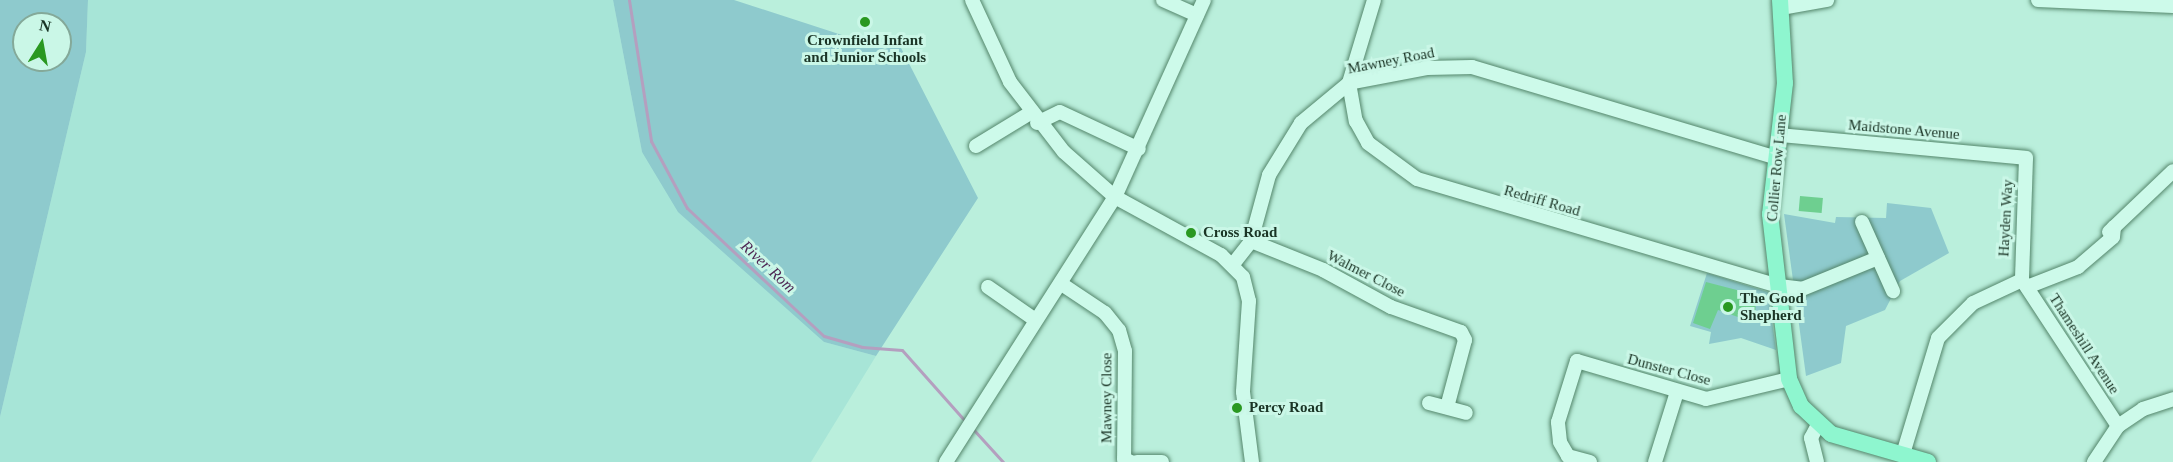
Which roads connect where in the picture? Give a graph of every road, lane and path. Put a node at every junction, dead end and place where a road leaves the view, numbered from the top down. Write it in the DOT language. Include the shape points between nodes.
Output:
graph roads {
  1 [pos="972,0"];
  2 [pos="1162,0"];
  3 [pos="1204,0"];
  4 [pos="1374,0"];
  5 [pos="1827,0"];
  6 [pos="2038,0"];
  7 [pos="2081,1"];
  8 [pos="1781,4"];
  9 [pos="2173,6"];
  10 [pos="1197,15"];
  11 [pos="1349,83"];
  12 [pos="1034,118"];
  13 [pos="1780,135"];
  14 [pos="976,146"];
  15 [pos="1139,148"];
  16 [pos="1777,158"];
  17 [pos="2026,158"];
  18 [pos="2173,171"];
  19 [pos="1115,197"];
  20 [pos="1862,222"];
  21 [pos="1251,241"];
  22 [pos="1878,258"];
  23 [pos="1234,262"];
  24 [pos="2025,284"];
  25 [pos="1063,285"];
  26 [pos="1779,286"];
  27 [pos="988,287"];
  28 [pos="1893,291"];
  29 [pos="1034,319"];
  30 [pos="1789,379"];
  31 [pos="1677,392"];
  32 [pos="2173,399"];
  33 [pos="1429,403"];
  34 [pos="1447,407"];
  35 [pos="1466,413"];
  36 [pos="1818,425"];
  37 [pos="2118,426"];
  38 [pos="1903,454"];
  39 [pos="946,462"];
  40 [pos="1131,462"];
  41 [pos="1137,462"];
  42 [pos="1162,462"];
  43 [pos="1252,462"];
  44 [pos="1590,462"];
  45 [pos="1655,462"];
  46 [pos="1817,462"];
  47 [pos="1928,462"];
  48 [pos="2094,462"];
  1 -- 12 [label="street" via="988,40"];
  2 -- 10 [label="street"];
  3 -- 10 [label="street"];
  4 -- 11 [label="street"];
  5 -- 8 [label="street"];
  6 -- 7 [label="street"];
  7 -- 9 [label="street"];
  8 -- 13 [label="main road, Collier Row Lane" via="1785,83"];
  10 -- 15 [label="street"];
  11 -- 16 [label="street, Mawney Road" via="1427,68 1472,67"];
  11 -- 21 [label="street, Mawney Road" via="1301,123 1269,175"];
  11 -- 26 [label="street, Redriff Road" via="1356,121 1368,143 1417,179"];
  12 -- 14 [label="street"];
  12 -- 15 [label="street" via="1060,112"];
  12 -- 19 [label="street"];
  13 -- 16 [label="main road, Collier Row Lane"];
  13 -- 17 [label="street, Maidstone Avenue"];
  15 -- 19 [label="street"];
  16 -- 26 [label="main road, Collier Row Lane" via="1770,214"];
  17 -- 24 [label="street, Hayden Way"];
  18 -- 24 [label="street" via="2111,229 2112,237 2078,267"];
  19 -- 23 [label="street"];
  19 -- 25 [label="street"];
  20 -- 22 [label="street"];
  21 -- 23 [label="street, Mawney Road"];
  21 -- 34 [label="street, Walmer Close" via="1323,270 1391,307 1461,332 1465,340"];
  22 -- 26 [label="street, Redriff Road" via="1802,289"];
  22 -- 28 [label="street"];
  23 -- 43 [label="street" via="1249,301 1243,392"];
  24 -- 37 [label="street, Thameshill Avenue"];
  24 -- 38 [label="street" via="1973,303 1938,338"];
  25 -- 29 [label="street"];
  25 -- 40 [label="street, Mawney Close" via="1105,314 1119,330 1125,351 1124,459"];
  26 -- 30 [label="main road, Collier Row Lane"];
  27 -- 29 [label="street"];
  29 -- 39 [label="street"];
  30 -- 31 [label="street, Dunster Close" via="1717,398"];
  30 -- 36 [label="main road, Collier Row Lane"];
  31 -- 44 [label="street, Dunster Close" via="1576,361 1558,422 1560,442 1568,456"];
  31 -- 45 [label="street"];
  32 -- 37 [label="street" via="2143,409"];
  33 -- 34 [label="street"];
  34 -- 35 [label="street"];
  36 -- 38 [label="main road" via="1831,434"];
  36 -- 46 [label="street" via="1811,438"];
  37 -- 48 [label="street"];
  38 -- 47 [label="main road"];
  41 -- 42 [label="street"];
}
